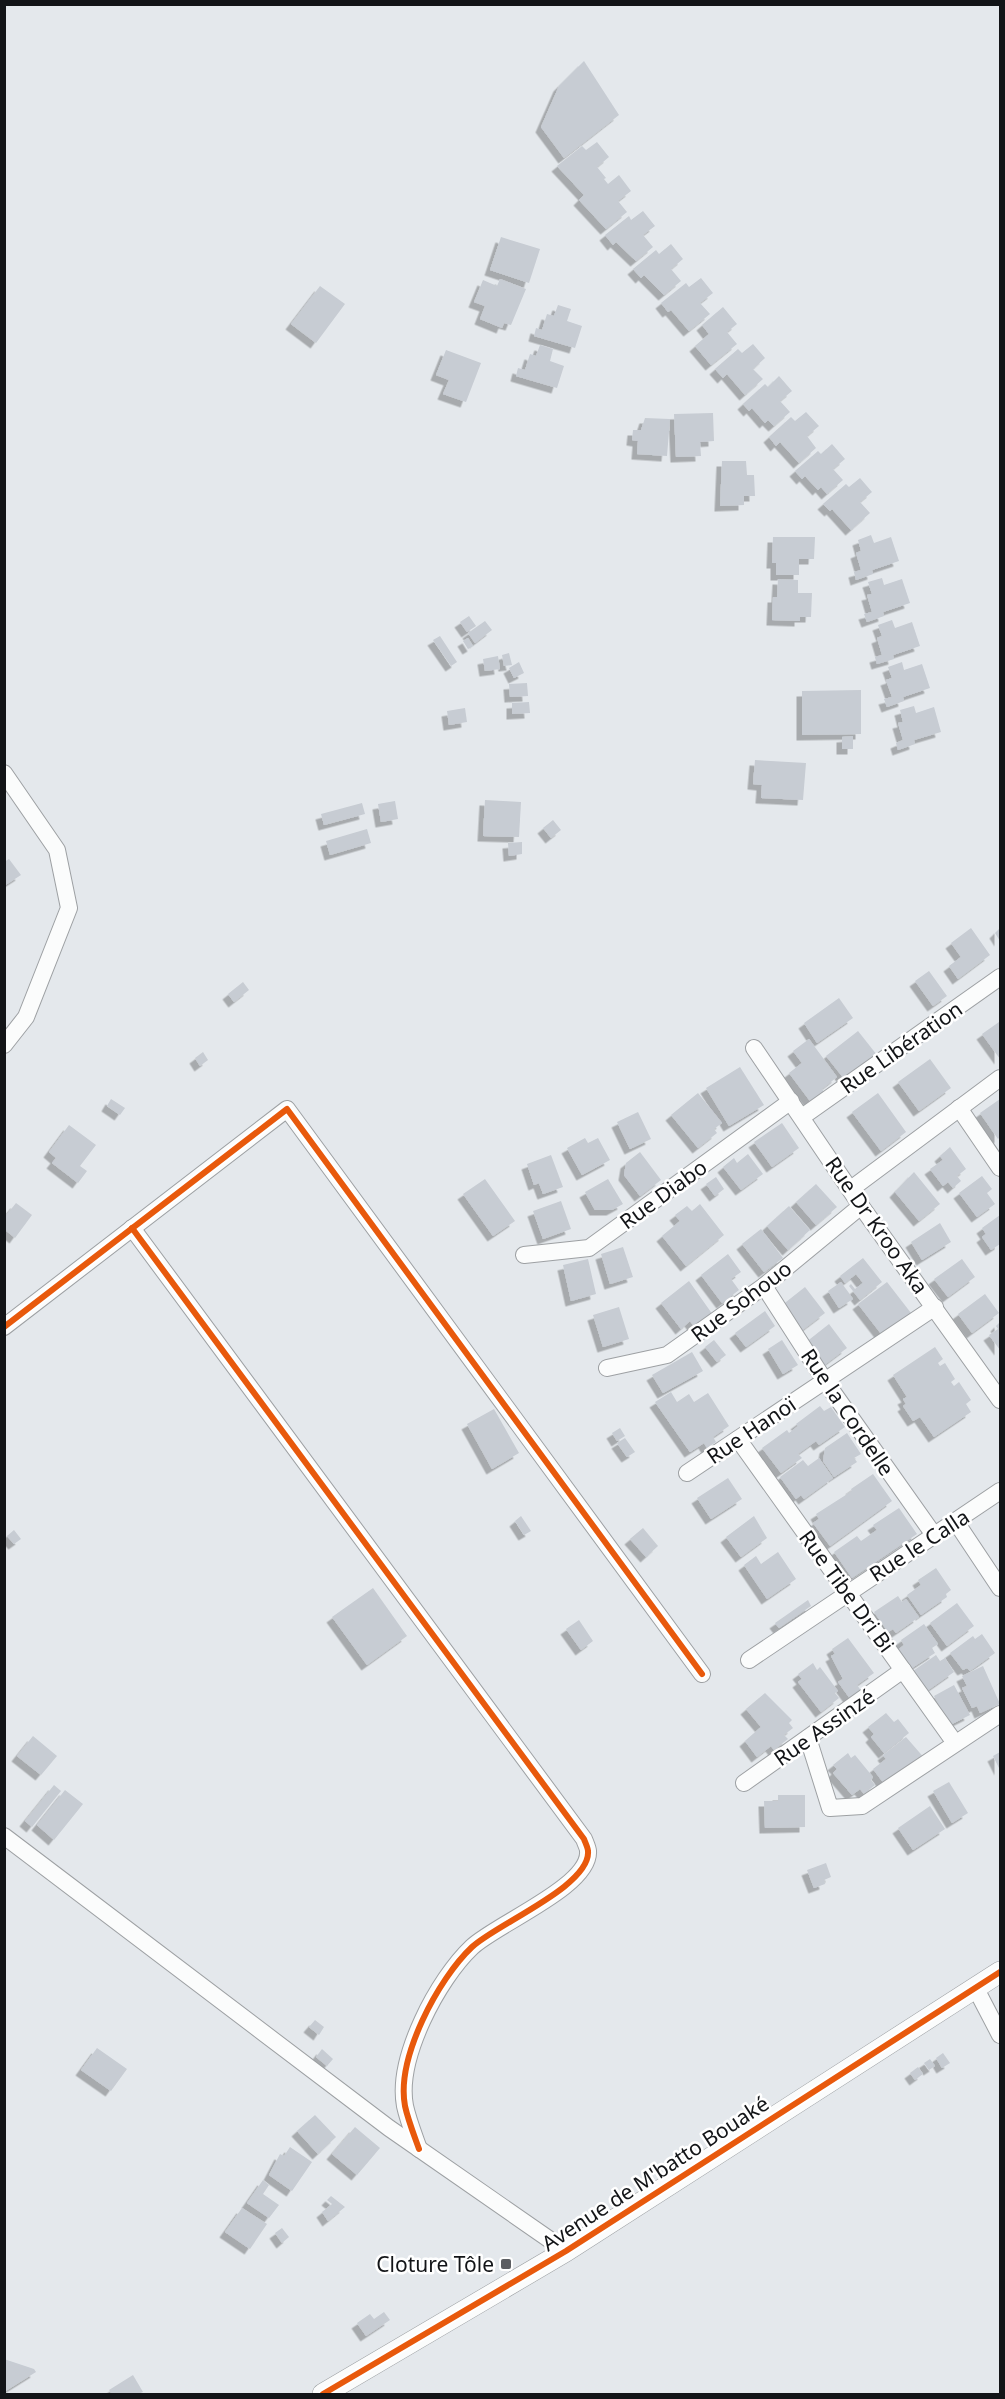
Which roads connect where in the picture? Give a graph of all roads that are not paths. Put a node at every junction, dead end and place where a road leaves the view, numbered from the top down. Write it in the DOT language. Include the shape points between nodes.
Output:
graph roads {
  1 [pos="4,773"];
  2 [pos="1000,977"];
  3 [pos="4,1045"];
  4 [pos="754,1048"];
  5 [pos="1000,1077"];
  6 [pos="791,1101"];
  7 [pos="959,1108"];
  8 [pos="802,1117"];
  9 [pos="1000,1168"];
  10 [pos="851,1189"];
  11 [pos="861,1206"];
  12 [pos="132,1228"];
  13 [pos="524,1255"];
  14 [pos="765,1286"];
  15 [pos="934,1307"];
  16 [pos="4,1327"];
  17 [pos="607,1368"];
  18 [pos="825,1381"];
  19 [pos="1000,1400"];
  20 [pos="738,1439"];
  21 [pos="687,1473"];
  22 [pos="1000,1491"];
  23 [pos="956,1522"];
  24 [pos="934,1535"];
  25 [pos="1000,1588"];
  26 [pos="848,1592"];
  27 [pos="749,1660"];
  28 [pos="903,1670"];
  29 [pos="702,1674"];
  30 [pos="1000,1714"];
  31 [pos="808,1738"];
  32 [pos="955,1743"];
  33 [pos="744,1783"];
  34 [pos="4,1836"];
  35 [pos="1000,1972"];
  36 [pos="975,1987"];
  37 [pos="1000,2035"];
  38 [pos="419,2149"];
  39 [pos="566,2251"];
  40 [pos="324,2394"];
  1 -- 3 [label="street" via="57,850 69,908 26,1017"];
  2 -- 8 [label="street, Rue Libération"];
  4 -- 6 [label="street, Rue Dr Kroo Aka"];
  5 -- 7 [label="street"];
  6 -- 8 [label="street, Rue Dr Kroo Aka"];
  6 -- 13 [label="street, Rue Diabo" via="589,1248"];
  7 -- 9 [label="street"];
  7 -- 10 [label="street"];
  8 -- 10 [label="street, Rue Dr Kroo Aka"];
  10 -- 11 [label="street, Rue Dr Kroo Aka"];
  11 -- 14 [label="street, Rue Sohouo"];
  11 -- 15 [label="street, Rue Dr Kroo Aka"];
  12 -- 16 [label="street"];
  12 -- 29 [label="street" via="287,1109"];
  12 -- 38 [label="street" via="584,1839 589,1852 583,1870 565,1887 472,1946 429,2004 408,2056 404,2104"];
  14 -- 17 [label="street, Rue Sohouo" via="667,1355"];
  14 -- 18 [label="street, Rue la Cordelle"];
  15 -- 18 [label="street, Rue Hanoï"];
  15 -- 19 [label="street, Rue Dr Kroo Aka"];
  18 -- 20 [label="street, Rue Hanoï"];
  18 -- 24 [label="street, Rue la Cordelle"];
  20 -- 21 [label="street, Rue Hanoï"];
  20 -- 26 [label="street, Rue Tibe Dri Bi"];
  22 -- 23 [label="street, Rue le Calla"];
  23 -- 24 [label="street, Rue le Calla"];
  23 -- 25 [label="street"];
  24 -- 26 [label="street, Rue le Calla"];
  26 -- 27 [label="street, Rue le Calla"];
  26 -- 28 [label="street, Rue Tibe Dri Bi"];
  28 -- 31 [label="street, Rue Assinzé"];
  28 -- 32 [label="street, Rue Tibe Dri Bi"];
  30 -- 32 [label="street"];
  31 -- 32 [label="street" via="831,1808 862,1806"];
  31 -- 33 [label="street, Rue Assinzé"];
  34 -- 38 [label="street"];
  35 -- 36 [label="street, Avenue de M'batto Bouaké"];
  36 -- 37 [label="street"];
  36 -- 39 [label="street, Avenue de M'batto Bouaké"];
  38 -- 39 [label="street"];
  39 -- 40 [label="street, Avenue de M'batto Bouaké"];
}
